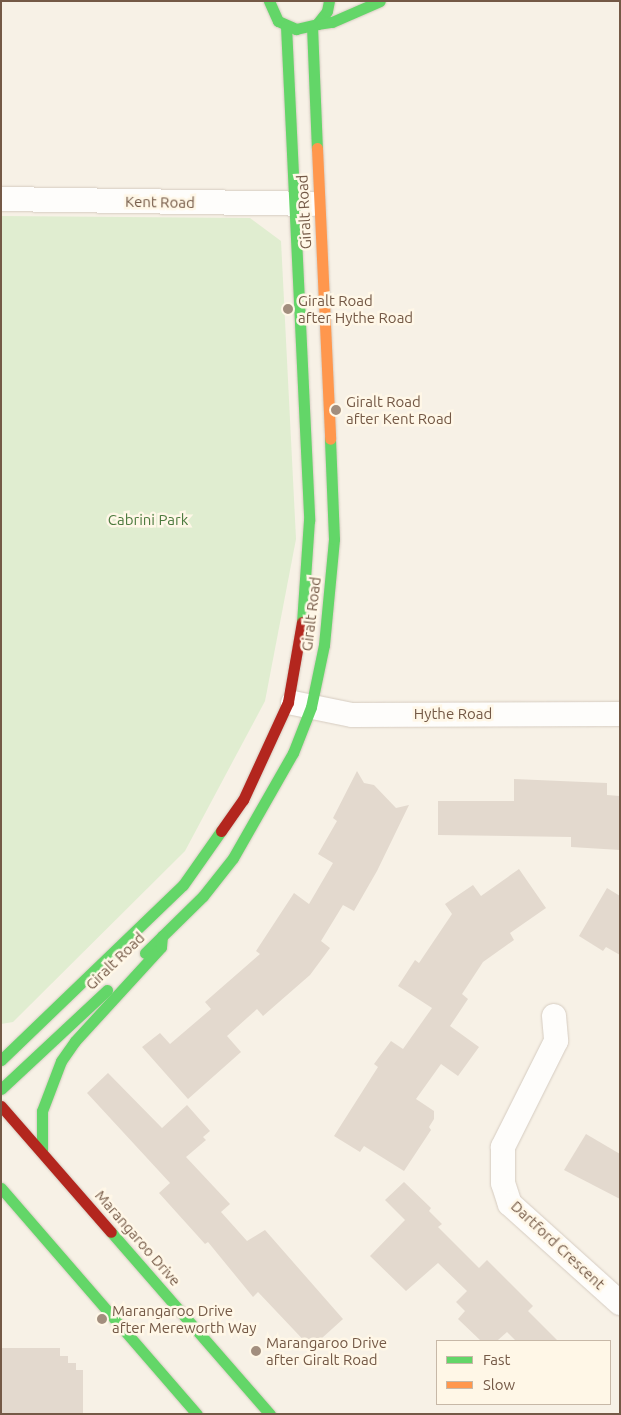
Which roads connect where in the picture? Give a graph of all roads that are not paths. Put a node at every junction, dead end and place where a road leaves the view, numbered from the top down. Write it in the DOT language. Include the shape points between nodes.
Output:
graph roads {
  1 [pos="269,1"];
  2 [pos="329,1"];
  3 [pos="380,1"];
  4 [pos="314,25"];
  5 [pos="286,26"];
  6 [pos="1,200"];
  7 [pos="319,204"];
  8 [pos="293,205"];
  9 [pos="288,702"];
  10 [pos="311,707"];
  11 [pos="620,714"];
  12 [pos="162,936"];
  13 [pos="554,1016"];
  14 [pos="1,1060"];
  15 [pos="1,1089"];
  16 [pos="1,1106"];
  17 [pos="42,1150"];
  18 [pos="1,1188"];
  19 [pos="620,1303"];
  20 [pos="197,1414"];
  21 [pos="270,1414"];
  1 -- 5 [label="street" via="274,17"];
  2 -- 4 [label="street" via="327,11"];
  3 -- 4 [label="street" via="332,22"];
  4 -- 5 [label="street" via="301,29"];
  4 -- 7 [label="street, Giralt Road"];
  5 -- 8 [label="street, Giralt Road"];
  6 -- 8 [label="street, Kent Road"];
  7 -- 8 [label="street, Kent Road"];
  7 -- 10 [label="street, Giralt Road" via="334,539 324,644"];
  8 -- 9 [label="street, Giralt Road" via="309,520 306,600"];
  9 -- 10 [label="street, Hythe Road"];
  9 -- 14 [label="street, Giralt Road" via="243,800 183,885"];
  10 -- 11 [label="street, Hythe Road" via="352,715"];
  10 -- 12 [label="street, Giralt Road" via="293,753 233,858 203,896"];
  12 -- 15 [label="street, Giralt Road"];
  12 -- 17 [label="street" via="161,947 75,1041 61,1062 42,1111"];
  13 -- 19 [label="street, Dartford Crescent" via="556,1041 503,1147 503,1183 510,1204"];
  16 -- 17 [label="street, Marangaroo Drive"];
  17 -- 21 [label="street, Marangaroo Drive"];
  18 -- 20 [label="street"];
}
